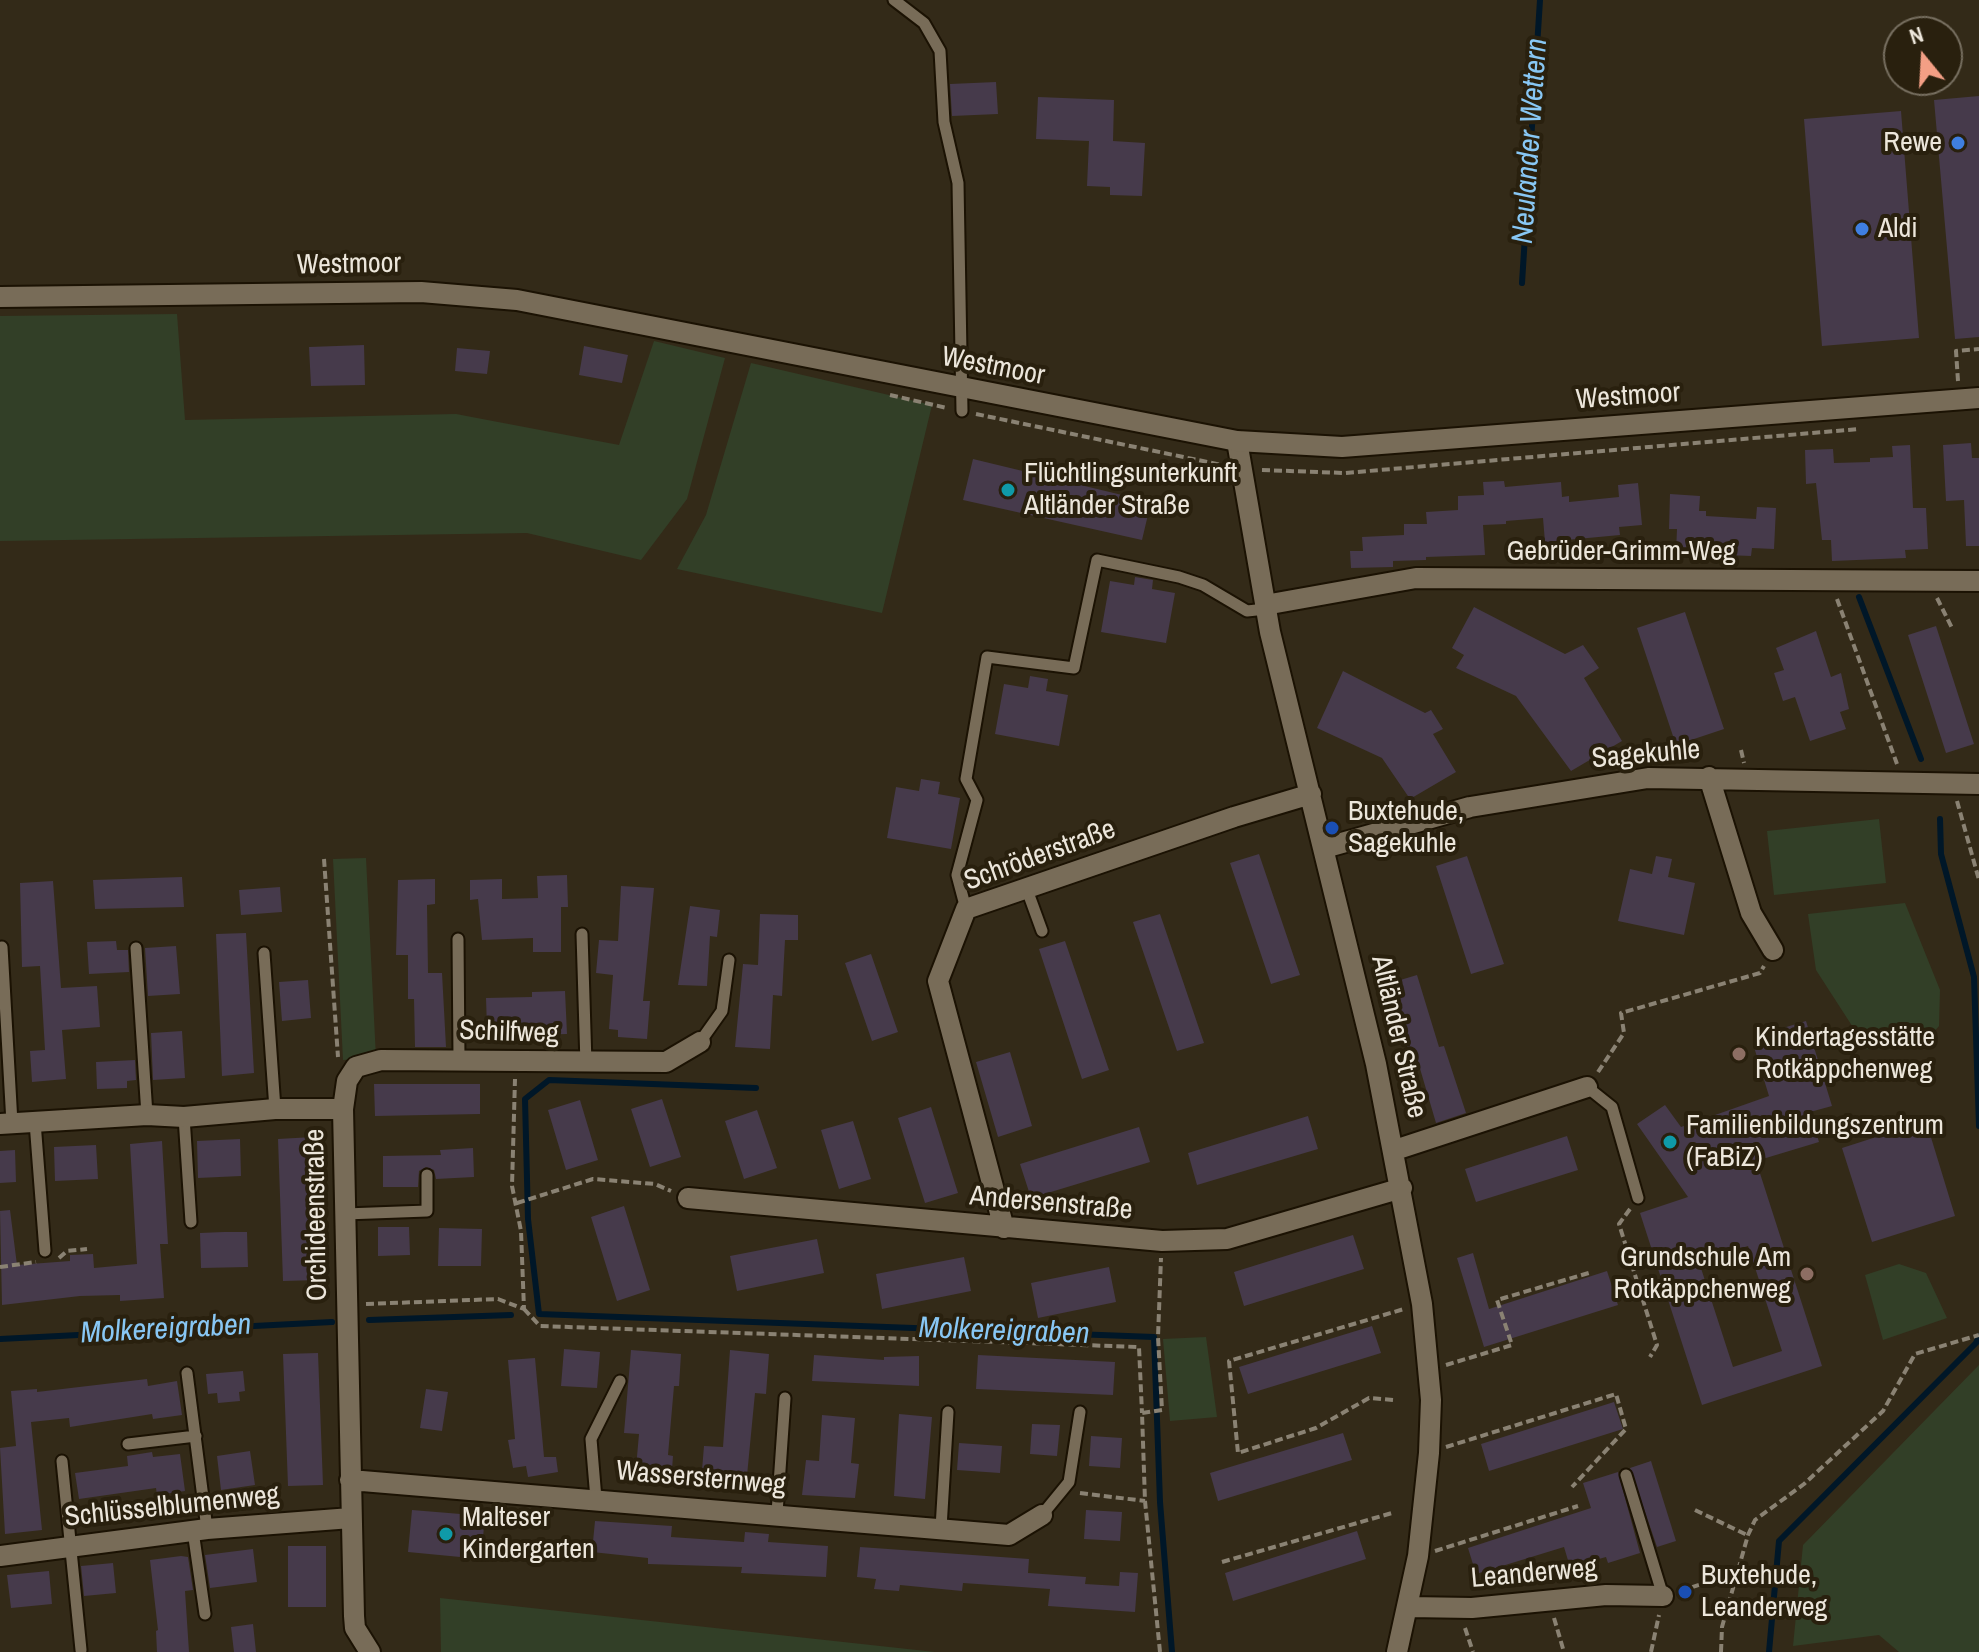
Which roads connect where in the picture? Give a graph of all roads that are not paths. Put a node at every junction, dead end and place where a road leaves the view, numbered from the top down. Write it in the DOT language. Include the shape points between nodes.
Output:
graph roads {
  1 [pos="894,0"];
  2 [pos="0,297"];
  3 [pos="1969,396"];
  4 [pos="963,401"];
  5 [pos="1237,441"];
  6 [pos="1979,581"];
  7 [pos="1265,607"];
  8 [pos="1709,777"];
  9 [pos="1979,784"];
  10 [pos="1311,794"];
  11 [pos="1324,848"];
  12 [pos="1026,887"];
  13 [pos="966,909"];
  14 [pos="1042,931"];
  15 [pos="582,934"];
  16 [pos="458,939"];
  17 [pos="2,947"];
  18 [pos="136,948"];
  19 [pos="1773,950"];
  20 [pos="264,953"];
  21 [pos="729,960"];
  22 [pos="700,1042"];
  23 [pos="459,1059"];
  24 [pos="586,1064"];
  25 [pos="1587,1087"];
  26 [pos="275,1109"];
  27 [pos="343,1109"];
  28 [pos="147,1115"];
  29 [pos="184,1117"];
  30 [pos="35,1122"];
  31 [pos="6,1124"];
  32 [pos="1395,1150"];
  33 [pos="427,1175"];
  34 [pos="1402,1188"];
  35 [pos="688,1198"];
  36 [pos="1638,1198"];
  37 [pos="345,1214"];
  38 [pos="191,1222"];
  39 [pos="1004,1228"];
  40 [pos="45,1251"];
  41 [pos="187,1373"];
  42 [pos="620,1381"];
  43 [pos="785,1398"];
  44 [pos="948,1412"];
  45 [pos="1080,1412"];
  46 [pos="196,1436"];
  47 [pos="128,1444"];
  48 [pos="62,1461"];
  49 [pos="1626,1475"];
  50 [pos="350,1480"];
  51 [pos="596,1499"];
  52 [pos="777,1513"];
  53 [pos="1042,1515"];
  54 [pos="351,1518"];
  55 [pos="941,1528"];
  56 [pos="200,1530"];
  57 [pos="68,1546"];
  58 [pos="0,1556"];
  59 [pos="1663,1596"];
  60 [pos="1409,1607"];
  61 [pos="205,1614"];
  62 [pos="81,1650"];
  63 [pos="370,1652"];
  64 [pos="1397,1652"];
  1 -- 4 [label="lane" via="924,23 940,51 944,122 958,183"];
  2 -- 4 [label="street, Westmoor" via="421,292 517,300"];
  3 -- 5 [label="street, Westmoor" via="1342,447"];
  4 -- 5 [label="street, Westmoor"];
  5 -- 7 [label="street, Altländer Straße"];
  6 -- 7 [label="street, Gebrüder-Grimm-Weg" via="1416,578"];
  7 -- 10 [label="street, Altländer Straße"];
  7 -- 13 [label="lane" via="1247,611 1203,585 1097,560 1074,668 987,657 966,779 977,800 957,875"];
  8 -- 9 [label="street, Sagekuhle"];
  8 -- 11 [label="street, Sagekuhle" via="1648,778 1470,807"];
  8 -- 19 [label="street" via="1751,913"];
  10 -- 11 [label="street, Altländer Straße"];
  10 -- 12 [label="street, Schröderstraße"];
  11 -- 32 [label="street, Altländer Straße"];
  12 -- 13 [label="street, Schröderstraße"];
  12 -- 14 [label="lane"];
  13 -- 39 [label="street, Schröderstraße" via="938,981"];
  15 -- 24 [label="lane"];
  16 -- 23 [label="lane"];
  17 -- 31 [label="lane"];
  18 -- 28 [label="lane"];
  20 -- 26 [label="lane"];
  21 -- 22 [label="lane" via="722,1011"];
  22 -- 24 [label="street, Schilfweg" via="666,1062"];
  23 -- 24 [label="street, Schilfweg"];
  23 -- 27 [label="street, Schilfweg" via="381,1060 356,1067 347,1081"];
  25 -- 32 [label="street"];
  25 -- 36 [label="lane" via="1612,1107"];
  26 -- 27 [label="street, Orchideenstraße"];
  26 -- 29 [label="street, Orchideenstraße"];
  27 -- 37 [label="street, Orchideenstraße"];
  28 -- 29 [label="street, Orchideenstraße"];
  28 -- 30 [label="street, Orchideenstraße"];
  29 -- 38 [label="lane"];
  30 -- 31 [label="street, Orchideenstraße"];
  30 -- 40 [label="lane"];
  32 -- 34 [label="street, Altländer Straße"];
  33 -- 37 [label="lane" via="427,1211"];
  34 -- 39 [label="street, Andersenstraße" via="1227,1239 1162,1241"];
  34 -- 60 [label="street, Altländer Straße" via="1428,1370 1429,1453"];
  35 -- 39 [label="street, Andersenstraße"];
  37 -- 50 [label="street, Orchideenstraße"];
  41 -- 46 [label="lane"];
  42 -- 51 [label="lane" via="591,1439"];
  43 -- 52 [label="lane"];
  44 -- 55 [label="lane"];
  45 -- 53 [label="lane" via="1069,1482"];
  46 -- 47 [label="lane"];
  46 -- 56 [label="lane"];
  48 -- 57 [label="lane"];
  49 -- 59 [label="lane"];
  50 -- 51 [label="street, Wassersternweg"];
  50 -- 54 [label="street, Orchideenstraße"];
  51 -- 52 [label="street, Wassersternweg"];
  52 -- 55 [label="street, Wassersternweg"];
  53 -- 55 [label="street, Wassersternweg" via="1009,1535"];
  54 -- 56 [label="street, Schlüsselblumenweg"];
  54 -- 63 [label="street, Orchideenstraße" via="355,1628"];
  56 -- 57 [label="street, Schlüsselblumenweg"];
  56 -- 61 [label="lane"];
  57 -- 58 [label="street, Schlüsselblumenweg"];
  57 -- 62 [label="lane"];
  59 -- 60 [label="street, Leanderweg"];
  60 -- 64 [label="street, Altländer Straße"];
}
